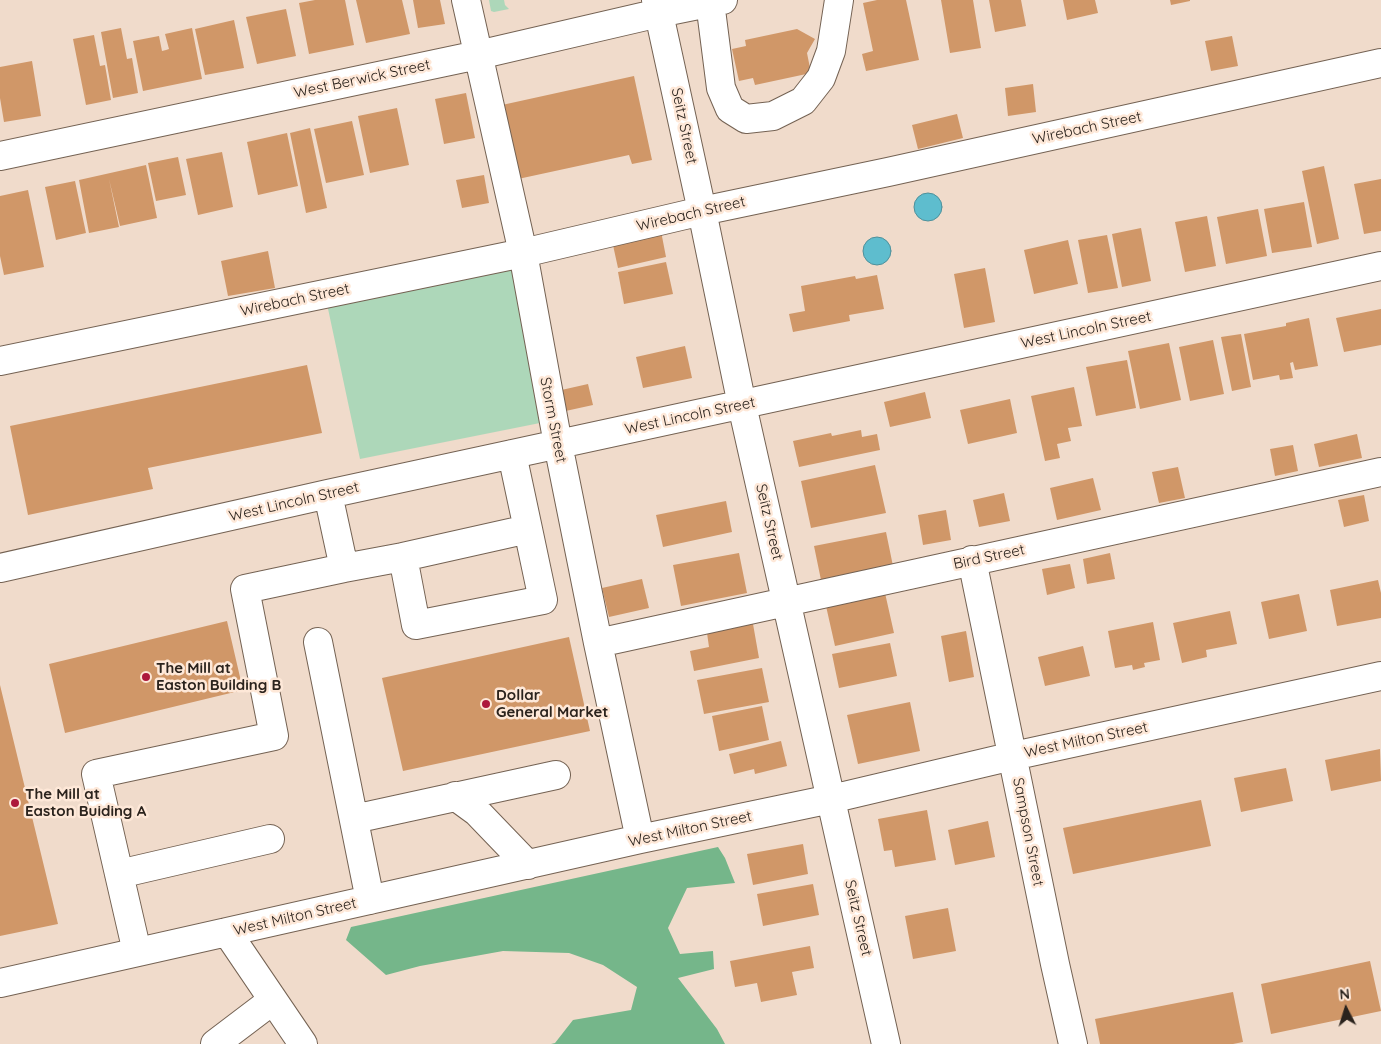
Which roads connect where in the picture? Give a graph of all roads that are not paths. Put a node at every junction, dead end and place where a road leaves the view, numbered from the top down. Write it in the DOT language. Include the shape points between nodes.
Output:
graph roads {
  1 [pos="466,0"];
  2 [pos="839,0"];
  3 [pos="716,1"];
  4 [pos="658,6"];
  5 [pos="478,55"];
  6 [pos="1381,63"];
  7 [pos="0,156"];
  8 [pos="702,210"];
  9 [pos="523,253"];
  10 [pos="1381,266"];
  11 [pos="0,361"];
  12 [pos="742,405"];
  13 [pos="558,444"];
  14 [pos="512,454"];
  15 [pos="1381,472"];
  16 [pos="328,494"];
  17 [pos="528,529"];
  18 [pos="403,557"];
  19 [pos="972,560"];
  20 [pos="0,568"];
  21 [pos="344,568"];
  22 [pos="787,602"];
  23 [pos="318,642"];
  24 [pos="598,643"];
  25 [pos="1381,676"];
  26 [pos="1013,756"];
  27 [pos="556,775"];
  28 [pos="455,796"];
  29 [pos="831,799"];
  30 [pos="354,819"];
  31 [pos="270,839"];
  32 [pos="640,839"];
  33 [pos="528,865"];
  34 [pos="119,874"];
  35 [pos="370,900"];
  36 [pos="227,932"];
  37 [pos="137,952"];
  38 [pos="0,983"];
  39 [pos="273,1000"];
  40 [pos="215,1044"];
  41 [pos="303,1044"];
  42 [pos="886,1044"];
  43 [pos="1073,1044"];
  1 -- 5 [label="street, Storm Street"];
  2 -- 3 [label="street" via="831,51 815,86 803,100 773,116 746,119 730,110 721,88"];
  3 -- 4 [label="street, West Berwick Street"];
  4 -- 5 [label="street, West Berwick Street"];
  4 -- 8 [label="street, Seitz Street"];
  5 -- 7 [label="street, West Berwick Street"];
  5 -- 9 [label="street, Storm Street"];
  6 -- 8 [label="street, Wirebach Street"];
  8 -- 9 [label="street, Wirebach Street"];
  8 -- 12 [label="street, Seitz Street"];
  9 -- 11 [label="street, Wirebach Street"];
  9 -- 13 [label="street, Storm Street"];
  10 -- 12 [label="street, West Lincoln Street"];
  12 -- 13 [label="street, West Lincoln Street"];
  12 -- 22 [label="street, Seitz Street"];
  13 -- 14 [label="street, West Lincoln Street"];
  13 -- 24 [label="street, Storm Street"];
  14 -- 16 [label="street, West Lincoln Street"];
  14 -- 17 [label="street"];
  15 -- 19 [label="street, Bird Street"];
  16 -- 20 [label="street, West Lincoln Street"];
  16 -- 21 [label="street"];
  17 -- 18 [label="street"];
  17 -- 18 [label="street" via="542,600 416,625"];
  18 -- 21 [label="street"];
  19 -- 22 [label="street, Bird Street"];
  19 -- 26 [label="street, Sampson Street"];
  21 -- 34 [label="street" via="245,589 274,736 96,774"];
  22 -- 24 [label="street, Bird Street"];
  22 -- 29 [label="street, Seitz Street"];
  23 -- 30 [label="street"];
  24 -- 32 [label="street, Storm Street"];
  25 -- 26 [label="street, West Milton Street"];
  26 -- 29 [label="street, West Milton Street"];
  26 -- 43 [label="street, Sampson Street"];
  27 -- 28 [label="street"];
  28 -- 30 [label="street"];
  28 -- 33 [label="street" via="477,812"];
  29 -- 32 [label="street, West Milton Street"];
  29 -- 42 [label="street, Seitz Street"];
  30 -- 35 [label="street"];
  31 -- 34 [label="street"];
  32 -- 33 [label="street, West Milton Street"];
  33 -- 35 [label="street, West Milton Street"];
  34 -- 37 [label="street"];
  35 -- 36 [label="street, West Milton Street"];
  36 -- 37 [label="street, West Milton Street"];
  36 -- 39 [label="street"];
  37 -- 38 [label="street, West Milton Street"];
  39 -- 40 [label="street"];
  39 -- 41 [label="street"];
}
